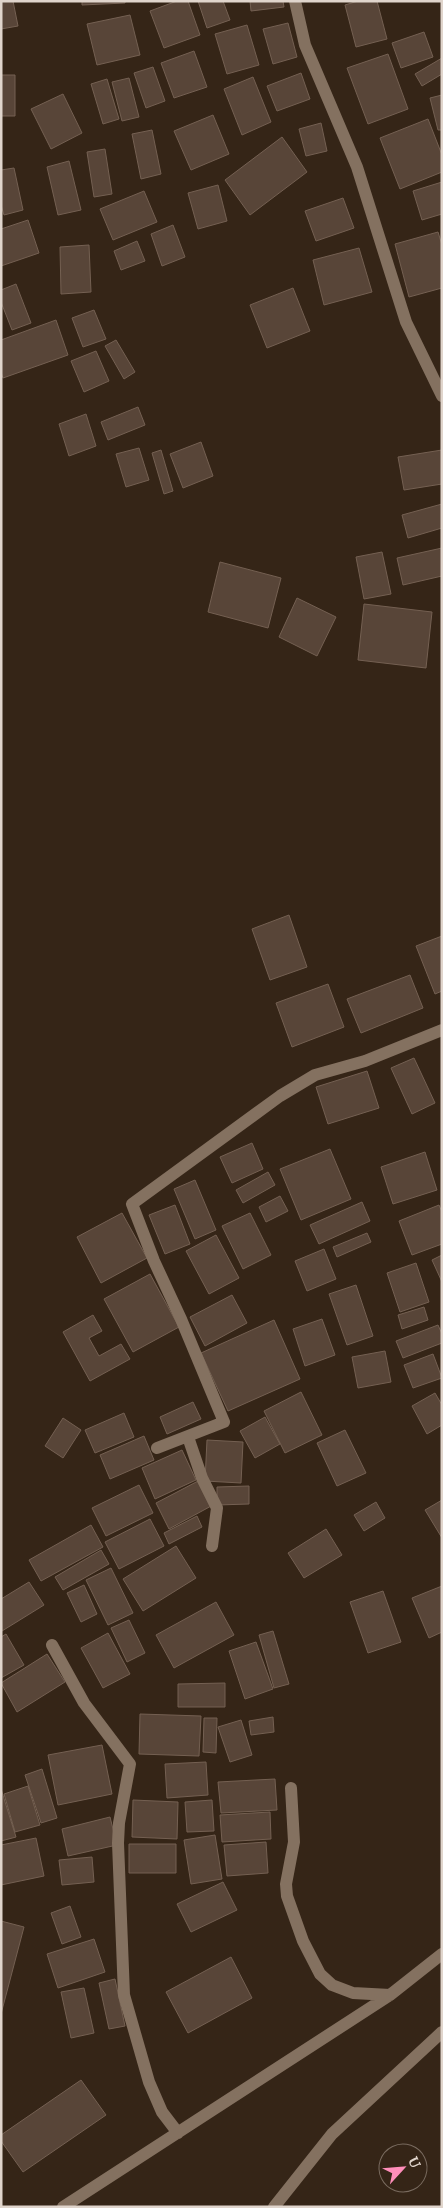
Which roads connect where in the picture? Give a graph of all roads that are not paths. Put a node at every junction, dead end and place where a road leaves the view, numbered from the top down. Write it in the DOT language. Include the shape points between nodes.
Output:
graph roads {
  1 [pos="295,1"];
  2 [pos="442,396"];
  3 [pos="442,1030"];
  4 [pos="188,1437"];
  5 [pos="157,1448"];
  6 [pos="212,1546"];
  7 [pos="52,1645"];
  8 [pos="291,1788"];
  9 [pos="442,1954"];
  10 [pos="390,1995"];
  11 [pos="442,2032"];
  12 [pos="178,2133"];
  13 [pos="64,2207"];
  14 [pos="274,2207"];
  1 -- 2 [label="street" via="305,44 358,166 406,322"];
  3 -- 4 [label="street" via="365,1061 315,1075 280,1096 132,1204 224,1422"];
  4 -- 5 [label="street"];
  4 -- 6 [label="street" via="202,1478 217,1508"];
  7 -- 12 [label="street" via="84,1703 130,1764 118,1843 124,1995 149,2082 162,2112"];
  8 -- 10 [label="street" via="294,1842 286,1896 303,1941 320,1974 332,1985 353,1993"];
  9 -- 10 [label="street"];
  10 -- 12 [label="street"];
  11 -- 14 [label="street" via="332,2134"];
  12 -- 13 [label="street"];
}
